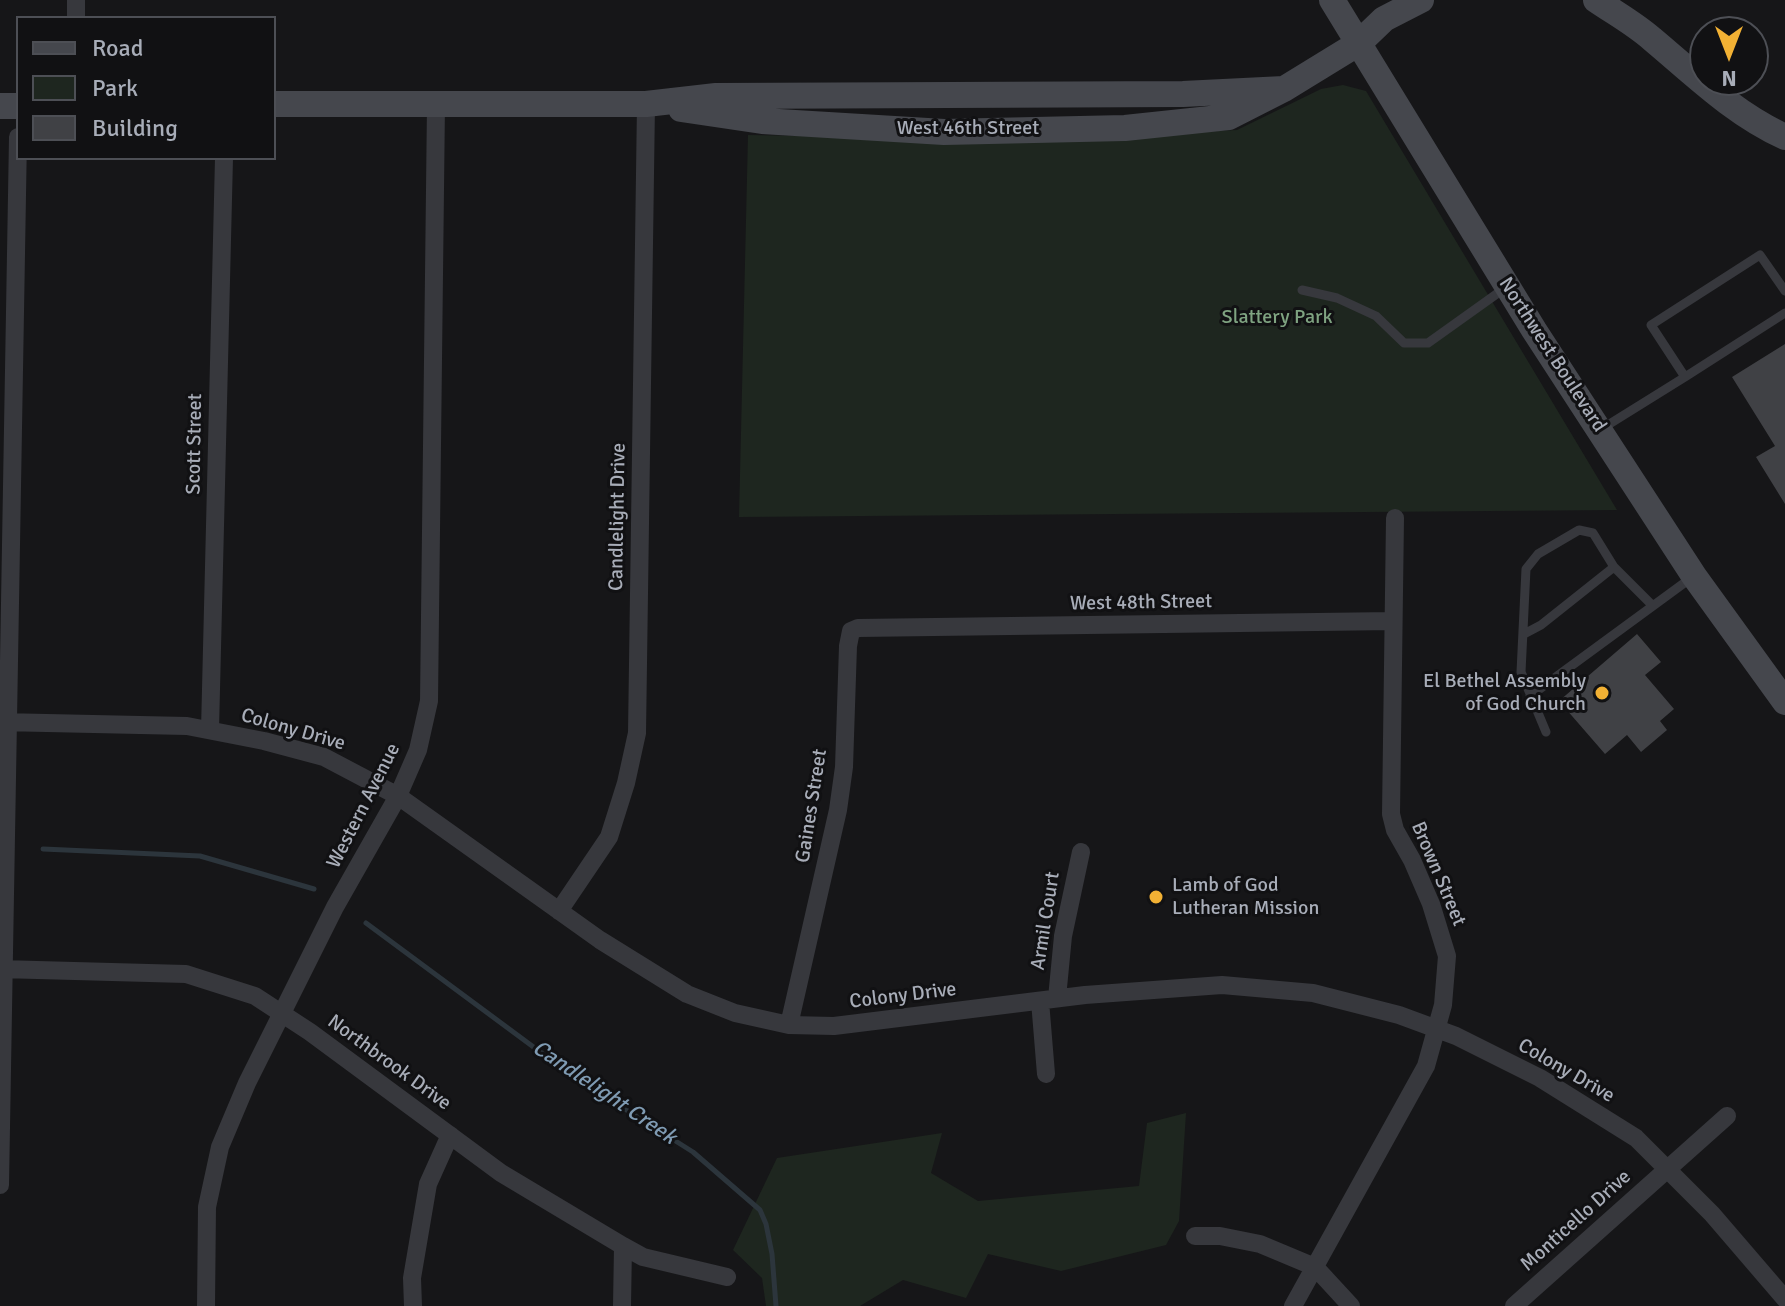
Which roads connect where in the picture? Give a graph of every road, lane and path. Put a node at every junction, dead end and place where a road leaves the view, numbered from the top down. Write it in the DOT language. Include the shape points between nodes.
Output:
graph roads {
  1 [pos="1332,0"];
  2 [pos="1421,0"];
  3 [pos="1596,0"];
  4 [pos="1359,43"];
  5 [pos="1284,89"];
  6 [pos="276,104"];
  7 [pos="436,104"];
  8 [pos="646,104"];
  9 [pos="1785,137"];
  10 [pos="17,160"];
  11 [pos="224,160"];
  12 [pos="1508,286"];
  13 [pos="1302,290"];
  14 [pos="1785,291"];
  15 [pos="1785,313"];
  16 [pos="1685,377"];
  17 [pos="1600,430"];
  18 [pos="1395,518"];
  19 [pos="1614,567"];
  20 [pos="1694,576"];
  21 [pos="1653,606"];
  22 [pos="1393,621"];
  23 [pos="890,628"];
  24 [pos="1524,634"];
  25 [pos="1530,696"];
  26 [pos="1785,702"];
  27 [pos="4,722"];
  28 [pos="210,730"];
  29 [pos="1546,732"];
  30 [pos="398,796"];
  31 [pos="1081,852"];
  32 [pos="559,911"];
  33 [pos="2,969"];
  34 [pos="1049,999"];
  35 [pos="282,1014"];
  36 [pos="789,1025"];
  37 [pos="1436,1028"];
  38 [pos="1046,1074"];
  39 [pos="1727,1116"];
  40 [pos="450,1135"];
  41 [pos="1667,1169"];
  42 [pos="0,1185"];
  43 [pos="1195,1236"];
  44 [pos="623,1246"];
  45 [pos="1315,1267"];
  46 [pos="727,1277"];
  47 [pos="1785,1299"];
  48 [pos="206,1306"];
  49 [pos="413,1306"];
  50 [pos="622,1306"];
  51 [pos="1293,1306"];
  52 [pos="1351,1306"];
  53 [pos="1514,1306"];
  1 -- 4 [label="street, Northwest Boulevard"];
  2 -- 4 [label="street, West 46th Street" via="1384,19"];
  3 -- 9 [label="street" via="1649,36 1713,93"];
  4 -- 5 [label="street, West 46th Street"];
  4 -- 12 [label="street, Northwest Boulevard"];
  5 -- 8 [label="street, West 46th Street" via="716,96"];
  5 -- 8 [label="street, West 46th Street" via="1229,117 1110,128 944,132 762,121"];
  6 -- 7 [label="street, West 46th Street"];
  7 -- 8 [label="street, West 46th Street"];
  7 -- 30 [label="street, Western Avenue" via="429,701 418,750"];
  8 -- 32 [label="street, Candlelight Drive" via="637,733 609,837"];
  10 -- 27 [label="street"];
  11 -- 28 [label="street, Scott Street"];
  12 -- 13 [label="lane" via="1428,343 1404,343 1376,316 1337,298"];
  12 -- 17 [label="street, Northwest Boulevard"];
  14 -- 16 [label="lane" via="1760,255 1651,325"];
  15 -- 16 [label="lane"];
  16 -- 17 [label="lane"];
  17 -- 20 [label="street, Northwest Boulevard"];
  18 -- 22 [label="street, Brown Street"];
  19 -- 21 [label="lane"];
  19 -- 24 [label="lane"];
  19 -- 24 [label="lane" via="1593,533 1579,530 1538,554 1526,569"];
  20 -- 21 [label="lane"];
  20 -- 26 [label="street, Northwest Boulevard"];
  21 -- 25 [label="lane"];
  22 -- 23 [label="street, West 48th Street"];
  22 -- 37 [label="street, Brown Street" via="1391,814 1431,904 1447,956"];
  23 -- 36 [label="street, Gaines Street" via="851,631 838,810"];
  24 -- 25 [label="lane" via="1521,672"];
  25 -- 29 [label="lane"];
  27 -- 28 [label="street, Colony Drive"];
  27 -- 33 [label="street"];
  28 -- 30 [label="street, Colony Drive" via="324,757"];
  30 -- 32 [label="street, Colony Drive"];
  30 -- 35 [label="street, Western Avenue"];
  31 -- 34 [label="street, Armil Court"];
  32 -- 36 [label="street, Colony Drive" via="687,994 735,1013"];
  33 -- 35 [label="street, Northbrook Drive" via="186,974 255,996"];
  33 -- 42 [label="street"];
  34 -- 36 [label="street, Colony Drive" via="834,1026"];
  34 -- 37 [label="street, Colony Drive" via="1222,985 1313,993"];
  34 -- 38 [label="street, Armil Court"];
  35 -- 40 [label="street, Northbrook Drive"];
  35 -- 48 [label="street, Western Avenue" via="220,1147 207,1207"];
  37 -- 41 [label="street, Colony Drive" via="1540,1078 1636,1138"];
  37 -- 45 [label="street, Brown Street" via="1426,1066"];
  39 -- 41 [label="street, Monticello Drive"];
  40 -- 44 [label="street, Northbrook Drive" via="501,1173"];
  40 -- 49 [label="street" via="428,1184 412,1278"];
  41 -- 47 [label="street, Colony Drive"];
  41 -- 53 [label="street, Monticello Drive"];
  43 -- 45 [label="street" via="1260,1244"];
  44 -- 46 [label="street, Northbrook Drive" via="643,1257"];
  44 -- 50 [label="street"];
  45 -- 51 [label="street, Brown Street"];
  45 -- 52 [label="street"];
}
